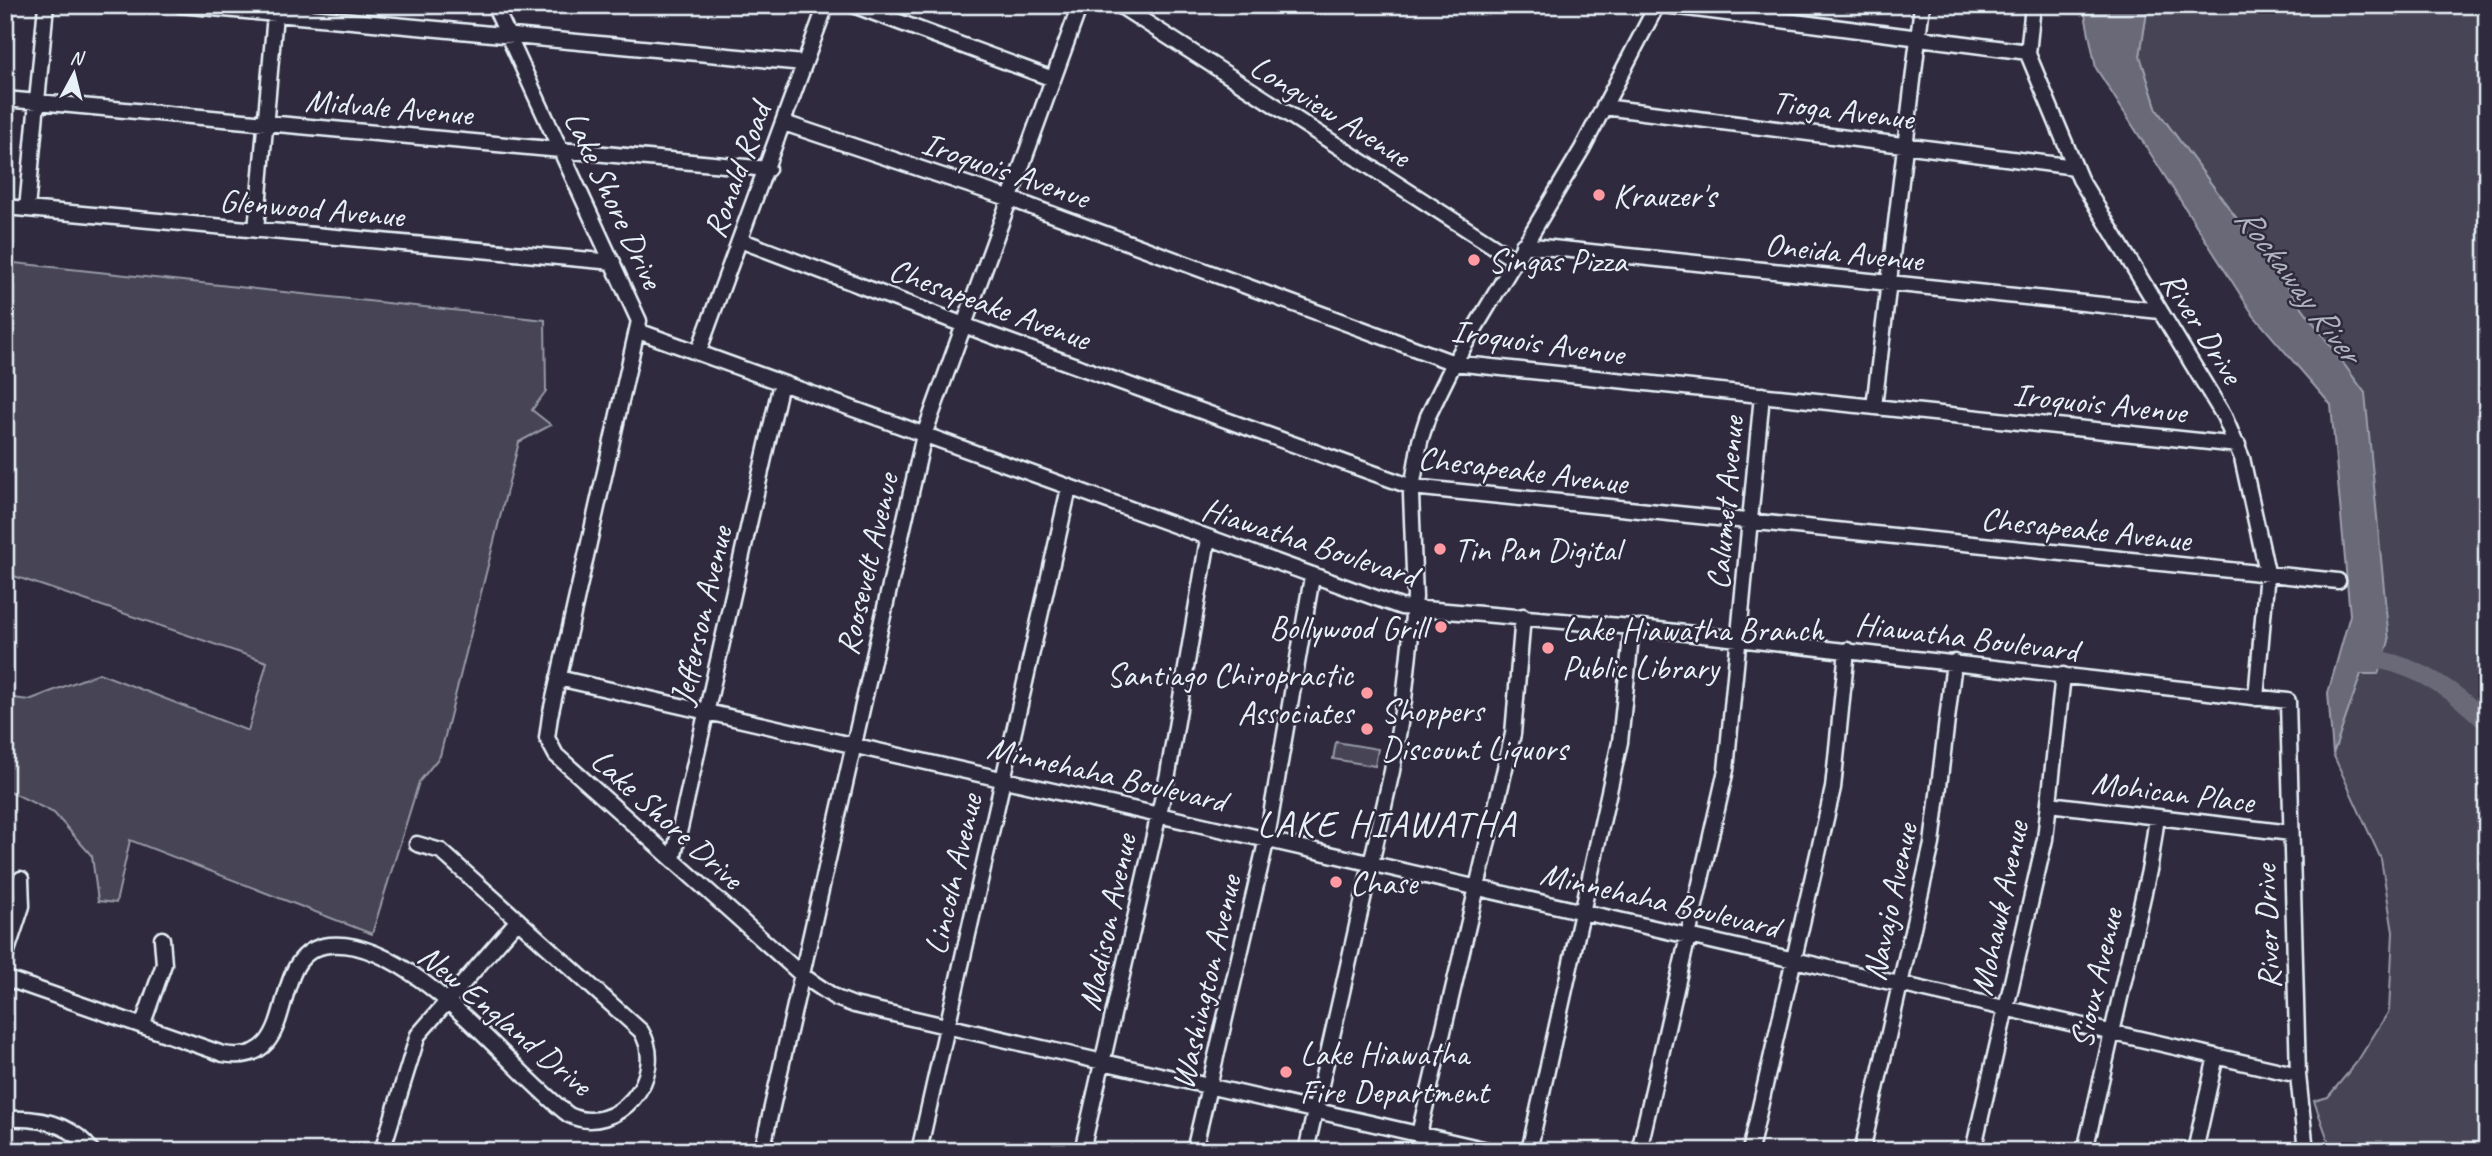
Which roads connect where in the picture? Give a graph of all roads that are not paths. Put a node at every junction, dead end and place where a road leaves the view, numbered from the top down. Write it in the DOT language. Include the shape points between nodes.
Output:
graph roads {
  1 [pos="46,5"];
  2 [pos="180,5"];
  3 [pos="494,5"];
  4 [pos="826,5"];
  5 [pos="853,5"];
  6 [pos="1080,5"];
  7 [pos="1119,5"];
  8 [pos="1657,5"];
  9 [pos="1664,5"];
  10 [pos="1922,5"];
  11 [pos="2032,5"];
  12 [pos="275,14"];
  13 [pos="509,35"];
  14 [pos="1918,38"];
  15 [pos="2028,52"];
  16 [pos="804,63"];
  17 [pos="1053,79"];
  18 [pos="5,99"];
  19 [pos="37,102"];
  20 [pos="1604,107"];
  21 [pos="267,123"];
  22 [pos="784,123"];
  23 [pos="1905,145"];
  24 [pos="561,150"];
  25 [pos="2075,167"];
  26 [pos="768,169"];
  27 [pos="1008,198"];
  28 [pos="5,207"];
  29 [pos="27,209"];
  30 [pos="256,230"];
  31 [pos="740,240"];
  32 [pos="1523,246"];
  33 [pos="1515,260"];
  34 [pos="613,262"];
  35 [pos="1891,284"];
  36 [pos="2160,311"];
  37 [pos="964,324"];
  38 [pos="638,331"];
  39 [pos="698,353"];
  40 [pos="1454,363"];
  41 [pos="781,383"];
  42 [pos="1762,396"];
  43 [pos="1874,407"];
  44 [pos="924,435"];
  45 [pos="2238,445"];
  46 [pos="1412,487"];
  47 [pos="1069,488"];
  48 [pos="1750,522"];
  49 [pos="1208,539"];
  50 [pos="2267,575"];
  51 [pos="1312,577"];
  52 [pos="2338,581"];
  53 [pos="1415,607"];
  54 [pos="1523,617"];
  55 [pos="1632,627"];
  56 [pos="1740,639"];
  57 [pos="1847,650"];
  58 [pos="1954,662"];
  59 [pos="2063,675"];
  60 [pos="558,678"];
  61 [pos="2256,698"];
  62 [pos="2288,701"];
  63 [pos="707,711"];
  64 [pos="853,744"];
  65 [pos="1002,778"];
  66 [pos="2049,804"];
  67 [pos="1159,814"];
  68 [pos="2157,817"];
  69 [pos="2291,833"];
  70 [pos="1267,838"];
  71 [pos="417,844"];
  72 [pos="673,859"];
  73 [pos="1371,862"];
  74 [pos="21,879"];
  75 [pos="1478,886"];
  76 [pos="1583,910"];
  77 [pos="518,920"];
  78 [pos="1689,934"];
  79 [pos="162,939"];
  80 [pos="5,957"];
  81 [pos="1794,958"];
  82 [pos="803,976"];
  83 [pos="5,978"];
  84 [pos="1901,983"];
  85 [pos="445,1002"];
  86 [pos="2005,1008"];
  87 [pos="142,1026"];
  88 [pos="946,1027"];
  89 [pos="2112,1032"];
  90 [pos="2216,1056"];
  91 [pos="1104,1062"];
  92 [pos="2298,1075"];
  93 [pos="1209,1087"];
  94 [pos="1315,1111"];
  95 [pos="5,1119"];
  96 [pos="1421,1135"];
  97 [pos="387,1148"];
  98 [pos="2305,1148"];
  99 [pos="92,1151"];
  100 [pos="762,1151"];
  101 [pos="919,1151"];
  102 [pos="1082,1151"];
  103 [pos="1194,1151"];
  104 [pos="1306,1151"];
  105 [pos="1419,1151"];
  106 [pos="1492,1151"];
  107 [pos="1529,1151"];
  108 [pos="1639,1151"];
  109 [pos="1750,1151"];
  110 [pos="1861,1151"];
  111 [pos="1973,1151"];
  112 [pos="2085,1151"];
  113 [pos="2195,1151"];
  1 -- 19 [label="street"];
  2 -- 12 [label="street"];
  3 -- 13 [label="street, Lake Shore Drive"];
  4 -- 16 [label="street, Ronald Road"];
  5 -- 17 [label="street"];
  6 -- 17 [label="street, Roosevelt Avenue"];
  7 -- 33 [label="street, Longview Avenue"];
  8 -- 20 [label="street"];
  9 -- 14 [label="street"];
  10 -- 14 [label="street"];
  11 -- 15 [label="street, River Drive"];
  12 -- 13 [label="street"];
  12 -- 21 [label="street"];
  13 -- 16 [label="street"];
  13 -- 24 [label="street, Lake Shore Drive"];
  14 -- 15 [label="street"];
  14 -- 23 [label="street"];
  15 -- 25 [label="street, River Drive"];
  16 -- 22 [label="street, Ronald Road"];
  17 -- 27 [label="street, Roosevelt Avenue"];
  18 -- 19 [label="street, Midvale Avenue"];
  19 -- 21 [label="street, Midvale Avenue"];
  19 -- 29 [label="street"];
  20 -- 23 [label="street, Tioga Avenue"];
  20 -- 32 [label="street"];
  21 -- 24 [label="street, Midvale Avenue"];
  21 -- 30 [label="street"];
  22 -- 26 [label="street, Ronald Road"];
  22 -- 27 [label="street, Iroquois Avenue"];
  23 -- 25 [label="street, Tioga Avenue"];
  23 -- 35 [label="street"];
  24 -- 26 [label="street, Midvale Avenue"];
  24 -- 34 [label="street, Lake Shore Drive"];
  25 -- 36 [label="street, River Drive"];
  26 -- 31 [label="street, Ronald Road"];
  27 -- 37 [label="street, Roosevelt Avenue"];
  27 -- 40 [label="street, Iroquois Avenue"];
  28 -- 29 [label="street, Glenwood Avenue"];
  29 -- 30 [label="street, Glenwood Avenue"];
  30 -- 34 [label="street, Glenwood Avenue"];
  31 -- 37 [label="street, Chesapeake Avenue"];
  31 -- 39 [label="street, Ronald Road"];
  32 -- 33 [label="street"];
  32 -- 35 [label="street, Oneida Avenue"];
  33 -- 40 [label="street"];
  34 -- 38 [label="street, Lake Shore Drive" via="636,312"];
  35 -- 36 [label="street, Oneida Avenue"];
  35 -- 43 [label="street"];
  36 -- 45 [label="street, River Drive"];
  37 -- 44 [label="street, Roosevelt Avenue"];
  37 -- 46 [label="street, Chesapeake Avenue"];
  38 -- 39 [label="street, Hiawatha Boulevard"];
  38 -- 60 [label="street, Lake Shore Drive"];
  39 -- 41 [label="street, Hiawatha Boulevard"];
  40 -- 42 [label="street, Iroquois Avenue"];
  40 -- 46 [label="street" via="1426,423"];
  41 -- 44 [label="street, Hiawatha Boulevard"];
  41 -- 63 [label="street, Jefferson Avenue"];
  42 -- 43 [label="street, Iroquois Avenue"];
  42 -- 48 [label="street, Calumet Avenue"];
  43 -- 45 [label="street, Iroquois Avenue"];
  44 -- 47 [label="street, Hiawatha Boulevard"];
  44 -- 64 [label="street, Roosevelt Avenue"];
  45 -- 50 [label="street, River Drive"];
  46 -- 48 [label="street, Chesapeake Avenue"];
  46 -- 53 [label="street"];
  47 -- 49 [label="street, Hiawatha Boulevard"];
  47 -- 65 [label="street, Lincoln Avenue"];
  48 -- 50 [label="street, Chesapeake Avenue"];
  48 -- 56 [label="street, Calumet Avenue"];
  49 -- 51 [label="street, Hiawatha Boulevard"];
  49 -- 67 [label="street, Madison Avenue"];
  50 -- 52 [label="street, Chesapeake Avenue"];
  50 -- 61 [label="street, River Drive"];
  51 -- 53 [label="street, Hiawatha Boulevard" via="1401,607"];
  51 -- 70 [label="street, Washington Avenue"];
  53 -- 54 [label="street, Hiawatha Boulevard"];
  53 -- 73 [label="street" via="1404,700"];
  54 -- 55 [label="street, Hiawatha Boulevard"];
  54 -- 75 [label="street" via="1513,733"];
  55 -- 56 [label="street, Hiawatha Boulevard"];
  55 -- 76 [label="street" via="1620,742"];
  56 -- 57 [label="street, Hiawatha Boulevard"];
  56 -- 78 [label="street, Calumet Avenue" via="1726,770"];
  57 -- 58 [label="street, Hiawatha Boulevard"];
  57 -- 81 [label="street" via="1833,788"];
  58 -- 59 [label="street, Hiawatha Boulevard"];
  58 -- 84 [label="street, Navajo Avenue" via="1932,844"];
  59 -- 61 [label="street, Hiawatha Boulevard"];
  59 -- 66 [label="street, Mohawk Avenue"];
  60 -- 63 [label="street, Minnehaha Boulevard"];
  60 -- 72 [label="street, Lake Shore Drive" via="547,738 552,750"];
  61 -- 62 [label="street, Hiawatha Boulevard"];
  62 -- 69 [label="street, River Drive"];
  63 -- 64 [label="street, Minnehaha Boulevard"];
  63 -- 72 [label="street, Jefferson Avenue"];
  64 -- 65 [label="street, Minnehaha Boulevard"];
  64 -- 82 [label="street, Roosevelt Avenue"];
  65 -- 67 [label="street, Minnehaha Boulevard"];
  65 -- 88 [label="street, Lincoln Avenue"];
  66 -- 68 [label="street, Mohican Place"];
  66 -- 86 [label="street, Mohawk Avenue"];
  67 -- 70 [label="street, Minnehaha Boulevard"];
  67 -- 91 [label="street, Madison Avenue"];
  68 -- 69 [label="street, Mohican Place"];
  68 -- 89 [label="street, Sioux Avenue"];
  69 -- 92 [label="street, River Drive"];
  70 -- 73 [label="street, Minnehaha Boulevard"];
  70 -- 93 [label="street, Washington Avenue"];
  71 -- 77 [label="street, New England Drive" via="441,851"];
  72 -- 82 [label="street, Lake Shore Drive"];
  73 -- 75 [label="street, Minnehaha Boulevard"];
  73 -- 94 [label="street"];
  74 -- 80 [label="street" via="22,906"];
  75 -- 76 [label="street, Minnehaha Boulevard"];
  75 -- 96 [label="street"];
  76 -- 78 [label="street, Minnehaha Boulevard"];
  76 -- 107 [label="street"];
  77 -- 85 [label="street"];
  77 -- 85 [label="street, New England Drive" via="640,1031 651,1061 642,1087 612,1115 594,1121 573,1117"];
  78 -- 81 [label="street, Minnehaha Boulevard"];
  78 -- 108 [label="street, Calumet Avenue"];
  79 -- 87 [label="street" via="164,964"];
  81 -- 84 [label="street, Minnehaha Boulevard"];
  81 -- 109 [label="street"];
  82 -- 88 [label="street, Lake Shore Drive" via="845,1001"];
  82 -- 100 [label="street, Roosevelt Avenue"];
  83 -- 87 [label="street, New England Drive"];
  84 -- 86 [label="street, Minnehaha Boulevard"];
  84 -- 110 [label="street, Navajo Avenue"];
  85 -- 87 [label="street, New England Drive" via="390,959 328,945 297,964 275,1030 253,1053 223,1054"];
  85 -- 97 [label="street" via="418,1035"];
  86 -- 89 [label="street, Minnehaha Boulevard"];
  86 -- 111 [label="street, Mohawk Avenue"];
  88 -- 91 [label="street, Lake Shore Drive"];
  88 -- 101 [label="street, Lincoln Avenue"];
  89 -- 90 [label="street, Minnehaha Boulevard"];
  89 -- 112 [label="street, Sioux Avenue"];
  90 -- 92 [label="street, Minnehaha Boulevard"];
  90 -- 113 [label="street"];
  91 -- 93 [label="street, Lake Shore Drive"];
  91 -- 102 [label="street, Madison Avenue"];
  92 -- 98 [label="street, River Drive"];
  93 -- 94 [label="street, Lake Shore Drive"];
  93 -- 103 [label="street, Washington Avenue"];
  94 -- 96 [label="street, Lake Shore Drive"];
  94 -- 104 [label="street"];
  95 -- 99 [label="street" via="62,1126 79,1135"];
  96 -- 105 [label="street"];
  96 -- 106 [label="street, Lake Shore Drive"];
}
